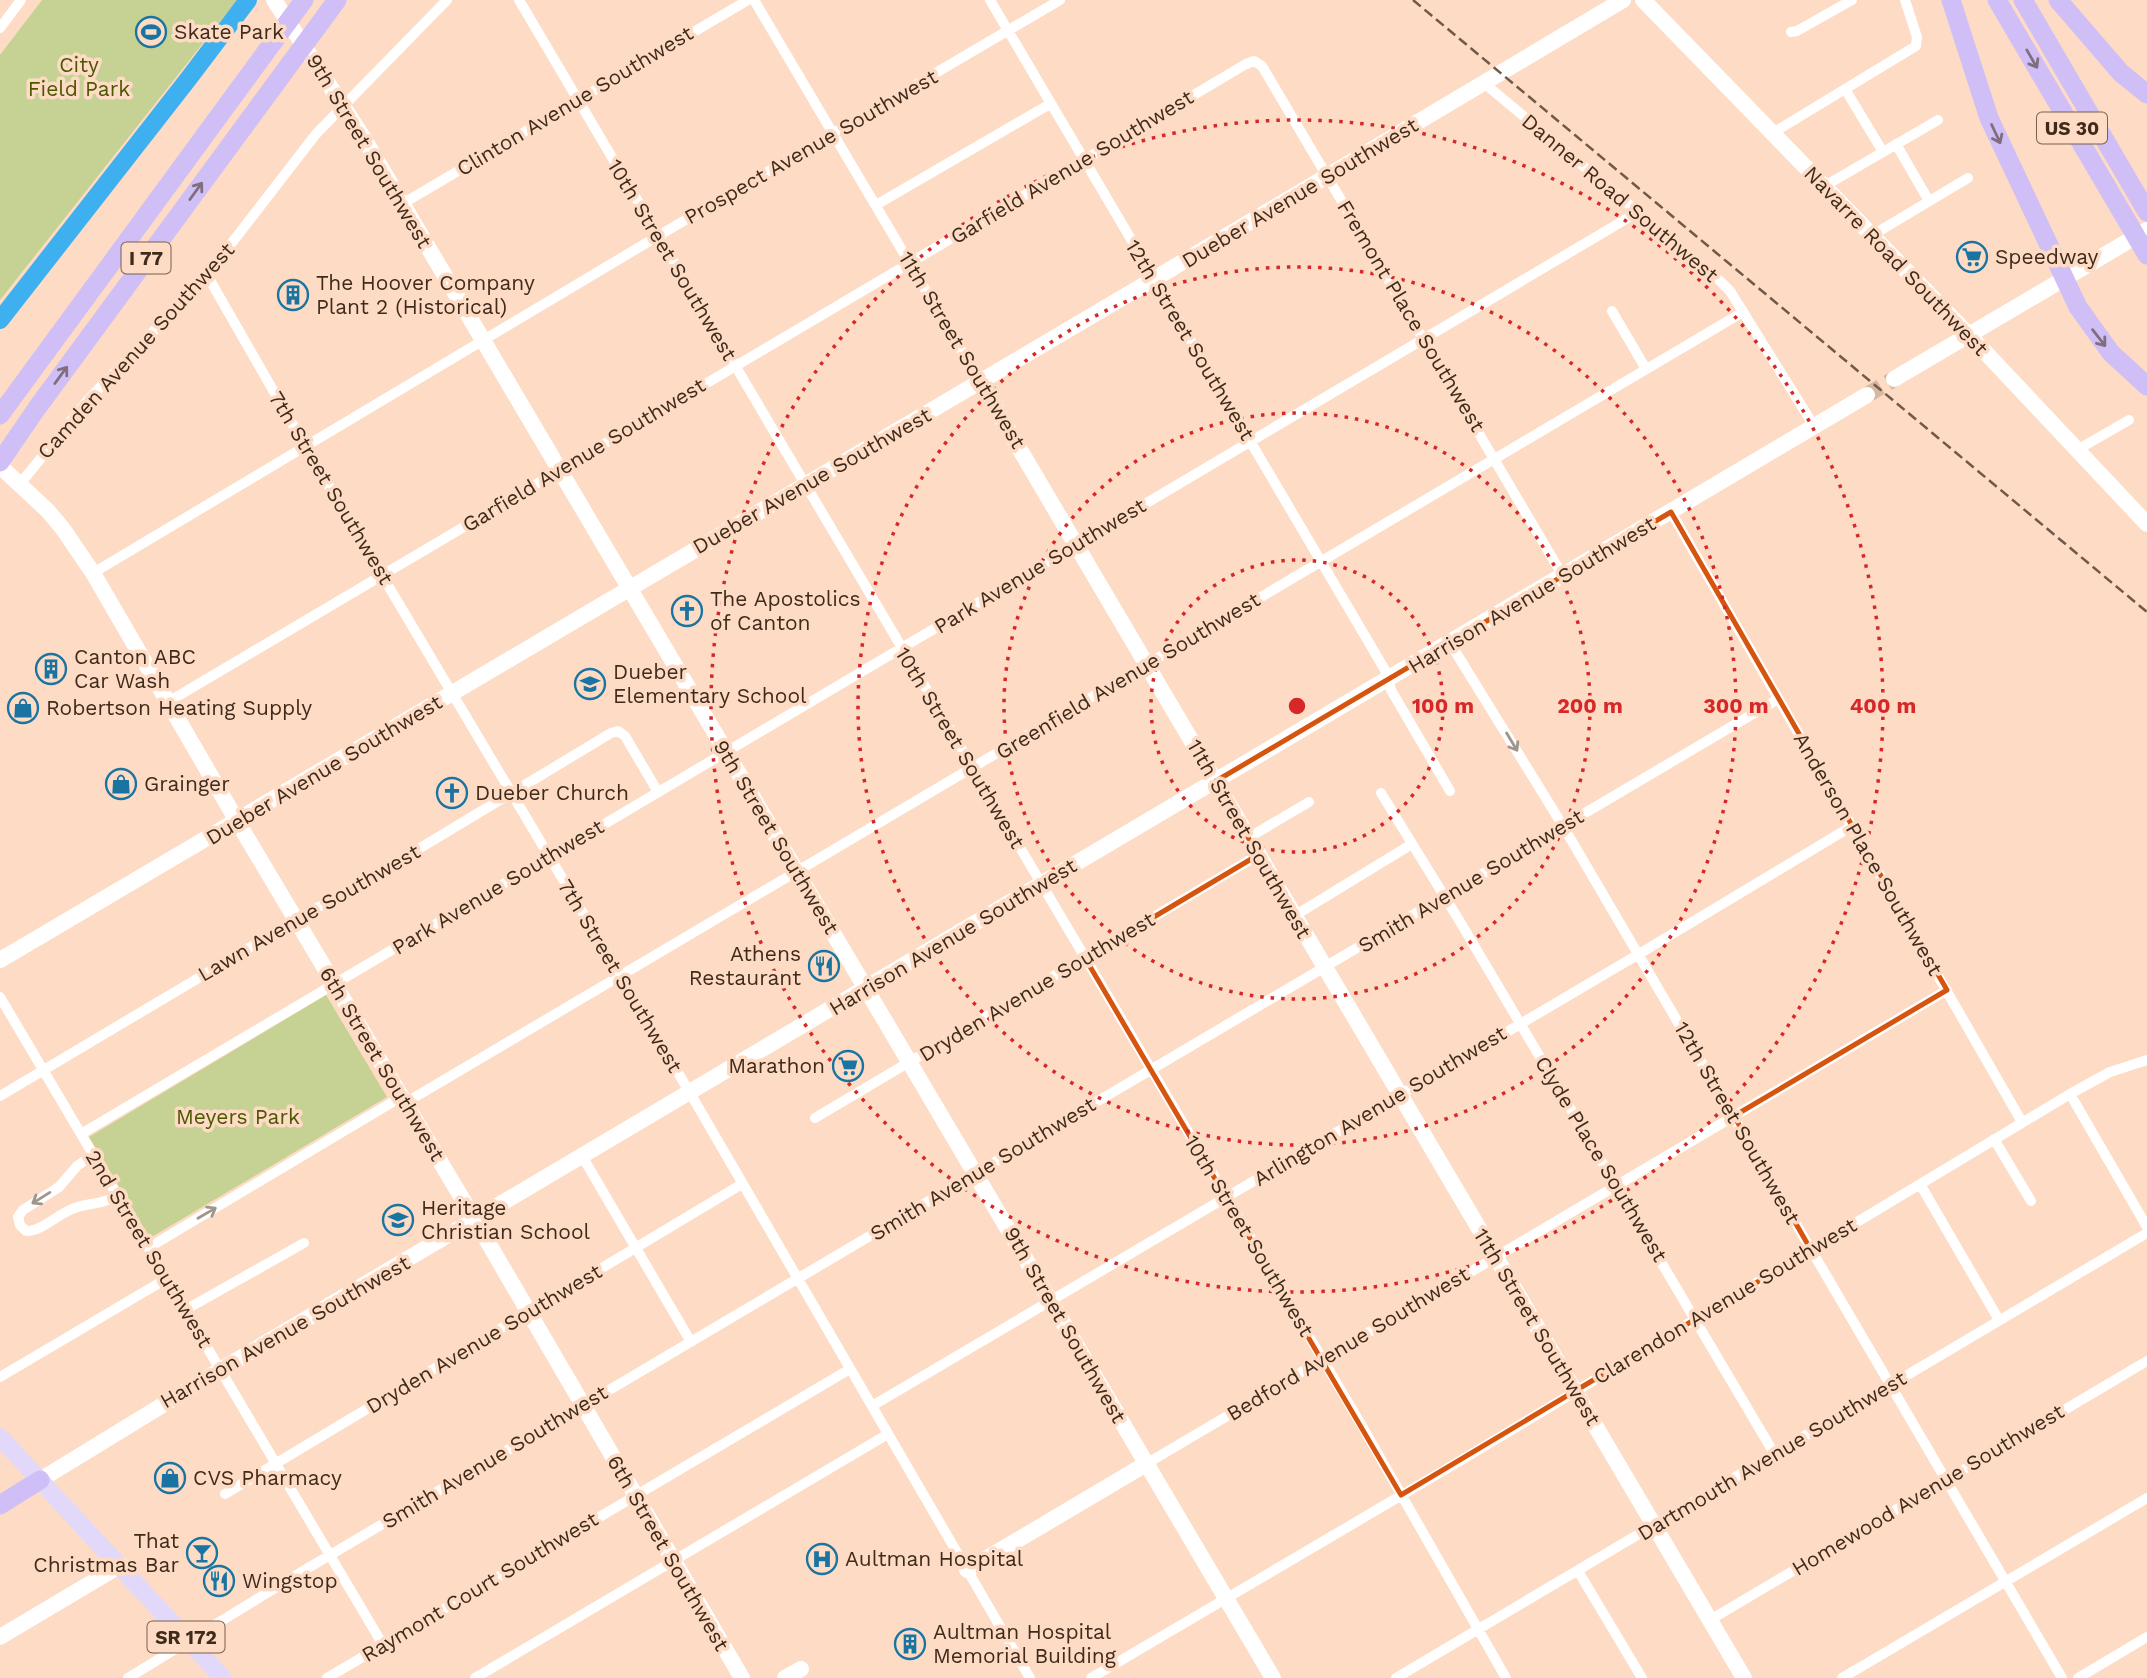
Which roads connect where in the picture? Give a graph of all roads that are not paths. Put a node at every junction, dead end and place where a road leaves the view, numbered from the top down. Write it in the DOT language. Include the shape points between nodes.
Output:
graph roads {
  1 [pos="21,0"];
  2 [pos="304,0"];
  3 [pos="447,0"];
  4 [pos="519,0"];
  5 [pos="748,0"];
  6 [pos="754,0"];
  7 [pos="990,0"];
  8 [pos="1060,0"];
  9 [pos="1623,0"];
  10 [pos="1643,0"];
  11 [pos="1852,0"];
  12 [pos="1905,0"];
  13 [pos="1951,0"];
  14 [pos="1997,0"];
  15 [pos="2023,0"];
  16 [pos="2058,0"];
  17 [pos="275,2"];
  18 [pos="335,2"];
  19 [pos="0,28"];
  20 [pos="1008,31"];
  21 [pos="1791,32"];
  22 [pos="1254,61"];
  23 [pos="2121,73"];
  24 [pos="1484,83"];
  25 [pos="1845,89"];
  26 [pos="2147,94"];
  27 [pos="578,101"];
  28 [pos="1050,104"];
  29 [pos="2147,105"];
  30 [pos="343,106"];
  31 [pos="1938,120"];
  32 [pos="834,133"];
  33 [pos="1771,134"];
  34 [pos="1896,145"];
  35 [pos="1883,152"];
  36 [pos="1084,160"];
  37 [pos="1328,176"];
  38 [pos="1968,178"];
  39 [pos="1823,187"];
  40 [pos="1929,201"];
  41 [pos="402,204"];
  42 [pos="876,205"];
  43 [pos="1638,212"];
  44 [pos="2147,212"];
  45 [pos="2147,230"];
  46 [pos="658,236"];
  47 [pos="1871,236"];
  48 [pos="2147,255"];
  49 [pos="910,262"];
  50 [pos="207,275"];
  51 [pos="1154,279"];
  52 [pos="2064,279"];
  53 [pos="1612,311"];
  54 [pos="1743,312"];
  55 [pos="1970,336"];
  56 [pos="1424,339"];
  57 [pos="483,340"];
  58 [pos="735,366"];
  59 [pos="1646,369"];
  60 [pos="1894,379"];
  61 [pos="980,382"];
  62 [pos="2147,386"];
  63 [pos="1867,396"];
  64 [pos="1,407"];
  65 [pos="2129,420"];
  66 [pos="1814,426"];
  67 [pos="1250,442"];
  68 [pos="306,446"];
  69 [pos="2077,450"];
  70 [pos="1495,459"];
  71 [pos="0,464"];
  72 [pos="558,470"];
  73 [pos="20,484"];
  74 [pos="805,485"];
  75 [pos="1671,512"];
  76 [pos="2147,524"];
  77 [pos="1077,545"];
  78 [pos="1321,562"];
  79 [pos="93,573"];
  80 [pos="383,575"];
  81 [pos="1563,576"];
  82 [pos="629,589"];
  83 [pos="1450,643"];
  84 [pos="901,649"];
  85 [pos="1147,664"];
  86 [pos="1388,680"];
  87 [pos="453,694"];
  88 [pos="1778,699"];
  89 [pos="168,702"];
  90 [pos="726,752"];
  91 [pos="972,769"];
  92 [pos="1216,781"];
  93 [pos="1450,791"];
  94 [pos="659,792"];
  95 [pos="512,793"];
  96 [pos="1381,793"];
  97 [pos="1309,802"];
  98 [pos="237,821"];
  99 [pos="1563,826"];
  100 [pos="1852,826"];
  101 [pos="1248,838"];
  102 [pos="1412,844"];
  103 [pos="1258,855"];
  104 [pos="549,856"];
  105 [pos="797,872"];
  106 [pos="1041,885"];
  107 [pos="1444,897"];
  108 [pos="1294,916"];
  109 [pos="296,920"];
  110 [pos="1639,954"];
  111 [pos="1085,958"];
  112 [pos="0,960"];
  113 [pos="1324,968"];
  114 [pos="620,976"];
  115 [pos="334,983"];
  116 [pos="866,989"];
  117 [pos="1947,990"];
  118 [pos="0,997"];
  119 [pos="1520,1023"];
  120 [pos="2147,1060"];
  121 [pos="909,1062"];
  122 [pos="1150,1070"];
  123 [pos="44,1071"];
  124 [pos="690,1093"];
  125 [pos="1399,1094"];
  126 [pos="2070,1094"];
  127 [pos="0,1096"];
  128 [pos="403,1100"];
  129 [pos="1734,1116"];
  130 [pos="815,1118"];
  131 [pos="2022,1122"];
  132 [pos="81,1134"];
  133 [pos="1994,1139"];
  134 [pos="93,1155"];
  135 [pos="582,1156"];
  136 [pos="976,1173"];
  137 [pos="742,1184"];
  138 [pos="1920,1184"];
  139 [pos="1616,1185"];
  140 [pos="117,1196"];
  141 [pos="1225,1198"];
  142 [pos="2031,1201"];
  143 [pos="475,1220"];
  144 [pos="2147,1227"];
  145 [pos="2147,1233"];
  146 [pos="304,1243"];
  147 [pos="148,1248"];
  148 [pos="636,1248"];
  149 [pos="1811,1250"];
  150 [pos="1495,1257"];
  151 [pos="166,1279"];
  152 [pos="798,1279"];
  153 [pos="1050,1301"];
  154 [pos="185,1310"];
  155 [pos="528,1312"];
  156 [pos="1695,1319"];
  157 [pos="1999,1320"];
  158 [pos="691,1342"];
  159 [pos="1322,1360"];
  160 [pos="2147,1361"];
  161 [pos="850,1369"];
  162 [pos="220,1370"];
  163 [pos="0,1377"];
  164 [pos="1890,1385"];
  165 [pos="1575,1391"];
  166 [pos="583,1406"];
  167 [pos="872,1406"];
  168 [pos="888,1434"];
  169 [pos="0,1437"];
  170 [pos="1775,1455"];
  171 [pos="276,1463"];
  172 [pos="1146,1464"];
  173 [pos="40,1480"];
  174 [pos="1946,1480"];
  175 [pos="225,1494"];
  176 [pos="1401,1494"];
  177 [pos="634,1495"];
  178 [pos="2147,1498"];
  179 [pos="0,1505"];
  180 [pos="1654,1526"];
  181 [pos="331,1554"];
  182 [pos="673,1562"];
  183 [pos="121,1565"];
  184 [pos="967,1570"];
  185 [pos="1578,1571"];
  186 [pos="2006,1581"];
  187 [pos="1226,1598"];
  188 [pos="1710,1620"];
  189 [pos="1478,1629"];
  190 [pos="0,1637"];
  191 [pos="2147,1637"];
  192 [pos="189,1640"];
  193 [pos="383,1645"];
  194 [pos="801,1669"];
  195 [pos="128,1678"];
  196 [pos="223,1678"];
  197 [pos="327,1678"];
  198 [pos="475,1678"];
  199 [pos="742,1678"];
  200 [pos="785,1678"];
  201 [pos="1030,1678"];
  202 [pos="1091,1678"];
  203 [pos="1273,1678"];
  204 [pos="1396,1678"];
  205 [pos="1506,1678"];
  206 [pos="1642,1678"];
  207 [pos="1744,1678"];
  208 [pos="1842,1678"];
  209 [pos="2062,1678"];
  210 [pos="2078,1678"];
  1 -- 19 [label="street"];
  2 -- 64 [label="highway, I 77" via="104,271 62,310"];
  3 -- 30 [label="street, Camden Avenue Southwest"];
  4 -- 27 [label="street, 10th Street Southwest"];
  5 -- 27 [label="street, Clinton Avenue Southwest"];
  6 -- 32 [label="street, 11th Street Southwest"];
  7 -- 20 [label="street, 12th Street Southwest"];
  8 -- 20 [label="street, Prospect Avenue Southwest"];
  9 -- 24 [label="street, Dueber Avenue Southwest"];
  10 -- 33 [label="street, Navarre Road Southwest"];
  11 -- 21 [label="street"];
  12 -- 25 [label="street" via="1916,46"];
  13 -- 52 [label="highway, one-way" via="1989,118"];
  14 -- 48 [label="highway, US 30, one-way"];
  15 -- 44 [label="highway, US 30"];
  16 -- 23 [label="highway"];
  17 -- 30 [label="street, 9th Street Southwest"];
  71 -- 18 [label="highway, I 77, one-way"];
  20 -- 28 [label="street, 12th Street Southwest"];
  20 -- 32 [label="street, Prospect Avenue Southwest"];
  22 -- 36 [label="street, Garfield Avenue Southwest"];
  22 -- 37 [label="street, Fremont Place Southwest" via="1262,65"];
  23 -- 26 [label="highway"];
  23 -- 29 [label="highway"];
  24 -- 37 [label="street, Dueber Avenue Southwest"];
  24 -- 43 [label="street, Danner Road Southwest"];
  25 -- 33 [label="street"];
  25 -- 35 [label="street"];
  27 -- 41 [label="street, Clinton Avenue Southwest"];
  27 -- 46 [label="street, 10th Street Southwest"];
  28 -- 36 [label="street, 12th Street Southwest"];
  28 -- 42 [label="street"];
  30 -- 41 [label="street, 9th Street Southwest"];
  30 -- 50 [label="street, Camden Avenue Southwest"];
  31 -- 34 [label="street"];
  32 -- 42 [label="street, 11th Street Southwest"];
  32 -- 46 [label="street, Prospect Avenue Southwest"];
  33 -- 39 [label="street, Navarre Road Southwest"];
  34 -- 35 [label="street"];
  34 -- 40 [label="street"];
  35 -- 39 [label="street"];
  36 -- 49 [label="street, Garfield Avenue Southwest"];
  36 -- 51 [label="street, 12th Street Southwest"];
  37 -- 51 [label="street, Dueber Avenue Southwest"];
  37 -- 56 [label="street, Fremont Place Southwest"];
  38 -- 40 [label="street"];
  39 -- 47 [label="street, Navarre Road Southwest"];
  40 -- 47 [label="street"];
  41 -- 57 [label="street, 9th Street Southwest"];
  42 -- 49 [label="street, 11th Street Southwest"];
  43 -- 54 [label="street, Danner Road Southwest" via="1714,274"];
  43 -- 56 [label="street, Park Avenue Southwest"];
  45 -- 52 [label="street"];
  46 -- 57 [label="street, Prospect Avenue Southwest"];
  46 -- 58 [label="street, 10th Street Southwest"];
  47 -- 55 [label="street, Navarre Road Southwest"];
  49 -- 58 [label="street, Garfield Avenue Southwest"];
  49 -- 61 [label="street, 11th Street Southwest"];
  50 -- 68 [label="street, 7th Street Southwest"];
  50 -- 73 [label="street, Camden Avenue Southwest" via="87,401"];
  51 -- 61 [label="street, Dueber Avenue Southwest"];
  51 -- 67 [label="street, 12th Street Southwest"];
  52 -- 55 [label="street"];
  52 -- 62 [label="highway, one-way" via="2101,341"];
  53 -- 59 [label="street"];
  54 -- 59 [label="street, Greenfield Avenue Southwest"];
  54 -- 66 [label="street, Danner Road Southwest"];
  55 -- 60 [label="street"];
  55 -- 69 [label="street, Navarre Road Southwest"];
  56 -- 67 [label="street, Park Avenue Southwest"];
  56 -- 70 [label="street, Fremont Place Southwest"];
  57 -- 68 [label="street, Prospect Avenue Southwest"];
  57 -- 72 [label="street, 9th Street Southwest"];
  58 -- 72 [label="street, Garfield Avenue Southwest"];
  58 -- 74 [label="street, 10th Street Southwest"];
  59 -- 70 [label="street, Greenfield Avenue Southwest"];
  61 -- 74 [label="street, Dueber Avenue Southwest"];
  61 -- 77 [label="street, 11th Street Southwest"];
  63 -- 66 [label="street, Harrison Avenue Southwest"];
  65 -- 69 [label="street"];
  66 -- 75 [label="street, Harrison Avenue Southwest"];
  67 -- 77 [label="street, Park Avenue Southwest"];
  67 -- 78 [label="street, 12th Street Southwest"];
  68 -- 79 [label="street, Prospect Avenue Southwest"];
  68 -- 80 [label="street, 7th Street Southwest"];
  69 -- 76 [label="street, Navarre Road Southwest"];
  70 -- 78 [label="street, Greenfield Avenue Southwest"];
  70 -- 81 [label="street, Fremont Place Southwest"];
  71 -- 73 [label="street, 6th Street Southwest"];
  72 -- 80 [label="street, Garfield Avenue Southwest"];
  72 -- 82 [label="street, 9th Street Southwest"];
  73 -- 79 [label="street, 6th Street Southwest" via="63,529"];
  74 -- 82 [label="street, Dueber Avenue Southwest"];
  74 -- 84 [label="street, 10th Street Southwest"];
  75 -- 81 [label="street, Harrison Avenue Southwest"];
  75 -- 88 [label="street, Anderson Place Southwest"];
  77 -- 84 [label="street, Park Avenue Southwest"];
  77 -- 85 [label="street, 11th Street Southwest"];
  78 -- 85 [label="street, Greenfield Avenue Southwest"];
  78 -- 86 [label="street, 12th Street Southwest"];
  79 -- 89 [label="street, 6th Street Southwest"];
  80 -- 87 [label="street, 7th Street Southwest"];
  80 -- 89 [label="street, Garfield Avenue Southwest"];
  81 -- 83 [label="street, Harrison Avenue Southwest"];
  82 -- 87 [label="street, Dueber Avenue Southwest"];
  82 -- 90 [label="street, 9th Street Southwest"];
  83 -- 86 [label="street, Harrison Avenue Southwest"];
  83 -- 99 [label="street, 12th Street Southwest, one-way"];
  84 -- 90 [label="street, Park Avenue Southwest"];
  84 -- 91 [label="street, 10th Street Southwest"];
  85 -- 91 [label="street, Greenfield Avenue Southwest"];
  85 -- 92 [label="street, 11th Street Southwest"];
  86 -- 92 [label="street, Harrison Avenue Southwest"];
  86 -- 93 [label="street, 12th Street Southwest"];
  87 -- 95 [label="street, 7th Street Southwest"];
  87 -- 98 [label="street, Dueber Avenue Southwest"];
  88 -- 99 [label="street, Smith Avenue Southwest"];
  88 -- 100 [label="street, Anderson Place Southwest"];
  89 -- 98 [label="street, 6th Street Southwest"];
  90 -- 94 [label="street, Park Avenue Southwest"];
  90 -- 105 [label="street, 9th Street Southwest"];
  91 -- 105 [label="street, Greenfield Avenue Southwest"];
  91 -- 106 [label="street, 10th Street Southwest"];
  92 -- 101 [label="street, 11th Street Southwest"];
  92 -- 106 [label="street, Harrison Avenue Southwest"];
  94 -- 95 [label="street, Lawn Avenue Southwest" via="618,731"];
  94 -- 104 [label="street, Park Avenue Southwest"];
  95 -- 104 [label="street, 7th Street Southwest"];
  95 -- 109 [label="street, Lawn Avenue Southwest"];
  96 -- 102 [label="street, Clyde Place Southwest"];
  97 -- 101 [label="street"];
  98 -- 109 [label="street, 6th Street Southwest"];
  98 -- 112 [label="street, Dueber Avenue Southwest"];
  99 -- 107 [label="street, Smith Avenue Southwest"];
  99 -- 110 [label="street, 12th Street Southwest"];
  100 -- 110 [label="street, Arlington Avenue Southwest"];
  100 -- 117 [label="street, Anderson Place Southwest"];
  101 -- 103 [label="street, 11th Street Southwest"];
  102 -- 107 [label="street, Clyde Place Southwest"];
  102 -- 108 [label="street"];
  103 -- 108 [label="street, 11th Street Southwest"];
  103 -- 111 [label="street, Dryden Avenue Southwest"];
  104 -- 114 [label="street, 7th Street Southwest"];
  104 -- 115 [label="street, Park Avenue Southwest"];
  105 -- 114 [label="street, Greenfield Avenue Southwest"];
  105 -- 116 [label="street, 9th Street Southwest"];
  106 -- 111 [label="street, 10th Street Southwest"];
  106 -- 116 [label="street, Harrison Avenue Southwest"];
  107 -- 113 [label="street, Smith Avenue Southwest"];
  107 -- 119 [label="street, Clyde Place Southwest"];
  108 -- 113 [label="street, 11th Street Southwest"];
  109 -- 115 [label="street, 6th Street Southwest"];
  109 -- 123 [label="street, Lawn Avenue Southwest"];
  110 -- 119 [label="street, Arlington Avenue Southwest"];
  110 -- 129 [label="street, 12th Street Southwest"];
  111 -- 121 [label="street, Dryden Avenue Southwest"];
  111 -- 122 [label="street, 10th Street Southwest"];
  113 -- 122 [label="street, Smith Avenue Southwest"];
  113 -- 125 [label="street, 11th Street Southwest"];
  114 -- 124 [label="street, 7th Street Southwest"];
  114 -- 128 [label="street, Greenfield Avenue Southwest"];
  115 -- 128 [label="street, 6th Street Southwest"];
  115 -- 132 [label="street, Park Avenue Southwest"];
  116 -- 121 [label="street, 9th Street Southwest"];
  116 -- 124 [label="street, Harrison Avenue Southwest"];
  117 -- 129 [label="street, Bedford Avenue Southwest"];
  117 -- 131 [label="street, Anderson Place Southwest"];
  118 -- 123 [label="street, 2nd Street Southwest"];
  119 -- 125 [label="street, Arlington Avenue Southwest"];
  119 -- 139 [label="street, Clyde Place Southwest"];
  120 -- 126 [label="street, Clarendon Avenue Southwest" via="2110,1072"];
  121 -- 130 [label="street, Dryden Avenue Southwest"];
  121 -- 136 [label="street, 9th Street Southwest"];
  122 -- 136 [label="street, Smith Avenue Southwest"];
  122 -- 141 [label="street, 10th Street Southwest"];
  123 -- 127 [label="street, Lawn Avenue Southwest"];
  123 -- 132 [label="street, 2nd Street Southwest"];
  124 -- 135 [label="street, Harrison Avenue Southwest"];
  124 -- 137 [label="street, 7th Street Southwest"];
  125 -- 141 [label="street, Arlington Avenue Southwest"];
  125 -- 150 [label="street, 11th Street Southwest"];
  126 -- 131 [label="street, Clarendon Avenue Southwest"];
  126 -- 144 [label="street"];
  128 -- 143 [label="street, 6th Street Southwest"];
  147 -- 128 [label="street, Greenfield Avenue Southwest, one-way"];
  129 -- 139 [label="street, Bedford Avenue Southwest"];
  129 -- 149 [label="street, 12th Street Southwest"];
  131 -- 133 [label="street, Clarendon Avenue Southwest"];
  132 -- 134 [label="street, 2nd Street Southwest"];
  133 -- 138 [label="street, Clarendon Avenue Southwest"];
  133 -- 142 [label="street"];
  134 -- 140 [label="street, 2nd Street Southwest"];
  134 -- 140 [label="street, one-way" via="60,1187 23,1210 20,1225 31,1231 72,1209"];
  135 -- 143 [label="street, Harrison Avenue Southwest"];
  135 -- 148 [label="street"];
  136 -- 152 [label="street, Smith Avenue Southwest"];
  136 -- 153 [label="street, 9th Street Southwest"];
  137 -- 148 [label="street, Dryden Avenue Southwest"];
  137 -- 152 [label="street, 7th Street Southwest"];
  138 -- 149 [label="street, Clarendon Avenue Southwest"];
  138 -- 157 [label="street"];
  139 -- 150 [label="street, Bedford Avenue Southwest"];
  139 -- 156 [label="street, Clyde Place Southwest"];
  140 -- 147 [label="street, 2nd Street Southwest"];
  141 -- 153 [label="street, Arlington Avenue Southwest"];
  141 -- 159 [label="street, 10th Street Southwest"];
  143 -- 155 [label="street, 6th Street Southwest"];
  143 -- 162 [label="street, Harrison Avenue Southwest"];
  145 -- 157 [label="street, Dartmouth Avenue Southwest"];
  146 -- 154 [label="street"];
  147 -- 151 [label="street, 2nd Street Southwest"];
  148 -- 155 [label="street, Dryden Avenue Southwest"];
  148 -- 158 [label="street"];
  149 -- 156 [label="street, Clarendon Avenue Southwest"];
  149 -- 164 [label="street, 12th Street Southwest"];
  150 -- 159 [label="street, Bedford Avenue Southwest"];
  150 -- 165 [label="street, 11th Street Southwest"];
  151 -- 154 [label="street, 2nd Street Southwest"];
  151 -- 163 [label="street"];
  152 -- 158 [label="street, Smith Avenue Southwest"];
  152 -- 161 [label="street, 7th Street Southwest"];
  153 -- 167 [label="street, Arlington Avenue Southwest"];
  153 -- 172 [label="street, 9th Street Southwest"];
  154 -- 162 [label="street, 2nd Street Southwest"];
  155 -- 166 [label="street, 6th Street Southwest"];
  155 -- 171 [label="street, Dryden Avenue Southwest"];
  156 -- 165 [label="street, Clarendon Avenue Southwest"];
  156 -- 170 [label="street, Clyde Place Southwest"];
  157 -- 164 [label="street, Dartmouth Avenue Southwest"];
  158 -- 166 [label="street, Smith Avenue Southwest"];
  159 -- 172 [label="street, Bedford Avenue Southwest"];
  159 -- 176 [label="street, 10th Street Southwest"];
  160 -- 174 [label="street, Homewood Avenue Southwest"];
  161 -- 167 [label="street, 7th Street Southwest"];
  161 -- 177 [label="street, Raymont Court Southwest"];
  162 -- 171 [label="street, 2nd Street Southwest"];
  162 -- 173 [label="street, Harrison Avenue Southwest"];
  164 -- 170 [label="street, Dartmouth Avenue Southwest"];
  164 -- 174 [label="street, 12th Street Southwest"];
  165 -- 176 [label="street, Clarendon Avenue Southwest"];
  165 -- 180 [label="street, 11th Street Southwest"];
  166 -- 177 [label="street, 6th Street Southwest"];
  166 -- 181 [label="street, Smith Avenue Southwest"];
  167 -- 168 [label="street, 7th Street Southwest"];
  168 -- 182 [label="street"];
  168 -- 184 [label="street, 7th Street Southwest"];
  169 -- 173 [label="main road, SR 172"];
  170 -- 180 [label="street, Dartmouth Avenue Southwest"];
  171 -- 175 [label="street, Dryden Avenue Southwest"];
  171 -- 181 [label="street, 2nd Street Southwest"];
  172 -- 184 [label="street, Bedford Avenue Southwest"];
  172 -- 187 [label="street, 9th Street Southwest"];
  173 -- 179 [label="highway"];
  173 -- 183 [label="main road, SR 172"];
  174 -- 186 [label="street, 12th Street Southwest"];
  174 -- 188 [label="street, Homewood Avenue Southwest"];
  176 -- 187 [label="street, Clarendon Avenue Southwest"];
  176 -- 189 [label="street, 10th Street Southwest"];
  177 -- 182 [label="street, 6th Street Southwest"];
  177 -- 193 [label="street, Raymont Court Southwest"];
  178 -- 186 [label="street"];
  180 -- 185 [label="street, Dartmouth Avenue Southwest"];
  180 -- 188 [label="street, 11th Street Southwest"];
  181 -- 192 [label="street, Smith Avenue Southwest"];
  181 -- 193 [label="street, 2nd Street Southwest"];
  182 -- 198 [label="street"];
  182 -- 199 [label="street, 6th Street Southwest"];
  183 -- 190 [label="street"];
  183 -- 192 [label="main road, SR 172"];
  184 -- 201 [label="street, 7th Street Southwest"];
  185 -- 189 [label="street, Dartmouth Avenue Southwest"];
  185 -- 206 [label="street"];
  186 -- 208 [label="street"];
  186 -- 209 [label="street, 12th Street Southwest"];
  187 -- 202 [label="street, Clarendon Avenue Southwest"];
  187 -- 203 [label="street, 9th Street Southwest"];
  188 -- 207 [label="street, 11th Street Southwest"];
  189 -- 204 [label="street, Dartmouth Avenue Southwest"];
  189 -- 205 [label="street, 10th Street Southwest"];
  191 -- 210 [label="street"];
  192 -- 195 [label="street, Smith Avenue Southwest"];
  192 -- 196 [label="main road, SR 172"];
  193 -- 197 [label="street, Raymont Court Southwest"];
  194 -- 200 [label="street"];
}
